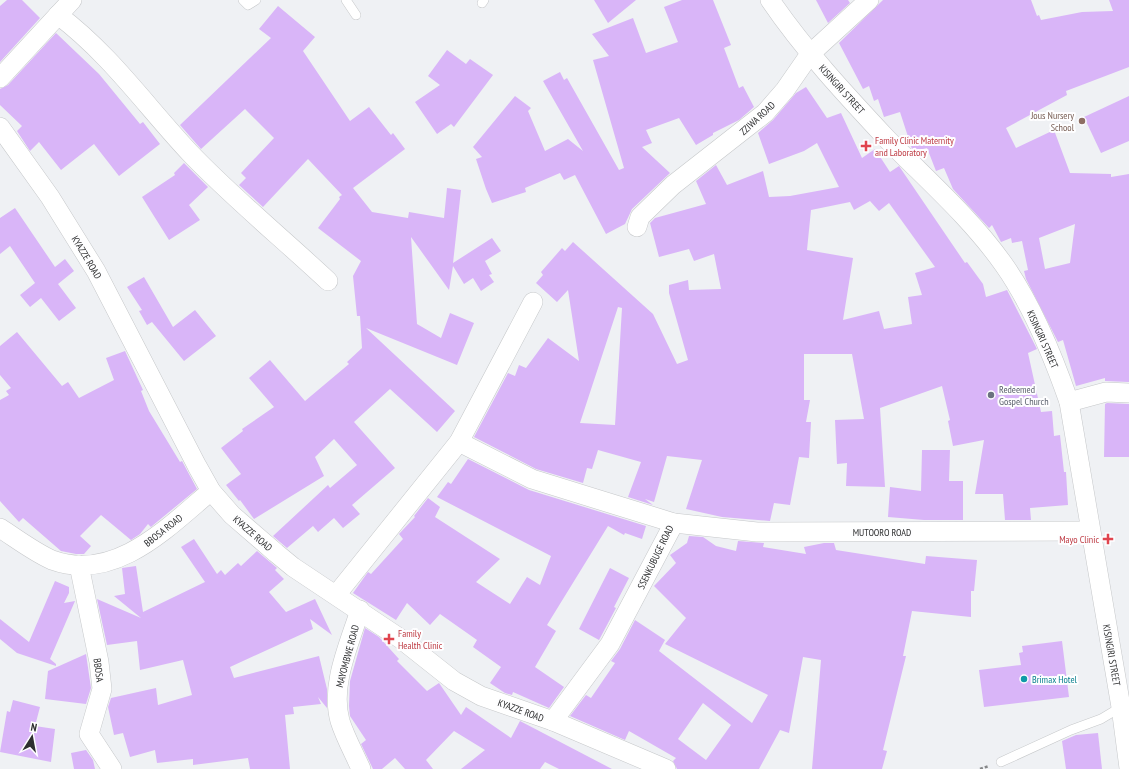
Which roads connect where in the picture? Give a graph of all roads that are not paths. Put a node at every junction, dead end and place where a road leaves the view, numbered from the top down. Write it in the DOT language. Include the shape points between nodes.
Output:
graph roads {
  1 [pos="72,0"];
  2 [pos="243,0"];
  3 [pos="256,0"];
  4 [pos="346,0"];
  5 [pos="770,0"];
  6 [pos="869,0"];
  7 [pos="58,15"];
  8 [pos="356,15"];
  9 [pos="810,54"];
  10 [pos="0,78"];
  11 [pos="0,127"];
  12 [pos="637,227"];
  13 [pos="328,281"];
  14 [pos="533,302"];
  15 [pos="1129,393"];
  16 [pos="1069,402"];
  17 [pos="459,442"];
  18 [pos="211,491"];
  19 [pos="674,523"];
  20 [pos="0,528"];
  21 [pos="1090,531"];
  22 [pos="79,565"];
  23 [pos="336,595"];
  24 [pos="360,610"];
  25 [pos="1125,706"];
  26 [pos="553,722"];
  27 [pos="1000,762"];
  28 [pos="1129,768"];
  29 [pos="112,769"];
  30 [pos="361,769"];
  31 [pos="666,769"];
  1 -- 7 [label="street"];
  2 -- 3 [label="lane" via="248,5"];
  4 -- 8 [label="lane"];
  5 -- 9 [label="street, KISINGIRI STREET"];
  6 -- 9 [label="street, ZZIWA ROAD"];
  7 -- 10 [label="street"];
  7 -- 13 [label="street" via="81,32 116,67 163,124 207,171"];
  9 -- 12 [label="street, ZZIWA ROAD" via="765,113 673,185 640,218"];
  9 -- 16 [label="street, KISINGIRI STREET" via="888,139 957,208 1005,266 1025,298"];
  11 -- 18 [label="street, KYAZZE ROAD" via="50,197 96,271"];
  14 -- 17 [label="street"];
  15 -- 16 [label="street" via="1106,392"];
  16 -- 21 [label="street, KISINGIRI STREET"];
  17 -- 19 [label="street, SSENKUBUGE ROAD" via="532,479"];
  17 -- 23 [label="street"];
  18 -- 22 [label="street, BBOSA ROAD" via="138,549 104,562"];
  18 -- 23 [label="street, KYAZZE ROAD" via="232,515 271,549"];
  19 -- 21 [label="street, MUTOORO ROAD" via="757,532"];
  19 -- 26 [label="street, SSENKUBUGE ROAD" via="610,644"];
  20 -- 22 [label="street, BBOSA ROAD" via="51,559"];
  21 -- 25 [label="street, KISINGIRI STREET"];
  22 -- 29 [label="street, BBOSA" via="102,689 89,734"];
  23 -- 24 [label="street, KYAZZE ROAD"];
  24 -- 26 [label="street, KYAZZE ROAD" via="467,689"];
  24 -- 30 [label="street, MAYOMBWE ROAD" via="345,657 337,700 341,722"];
  25 -- 27 [label="lane" via="1101,719"];
  25 -- 28 [label="street, KISINGIRI STREET"];
  26 -- 31 [label="street, KYAZZE ROAD"];
}
